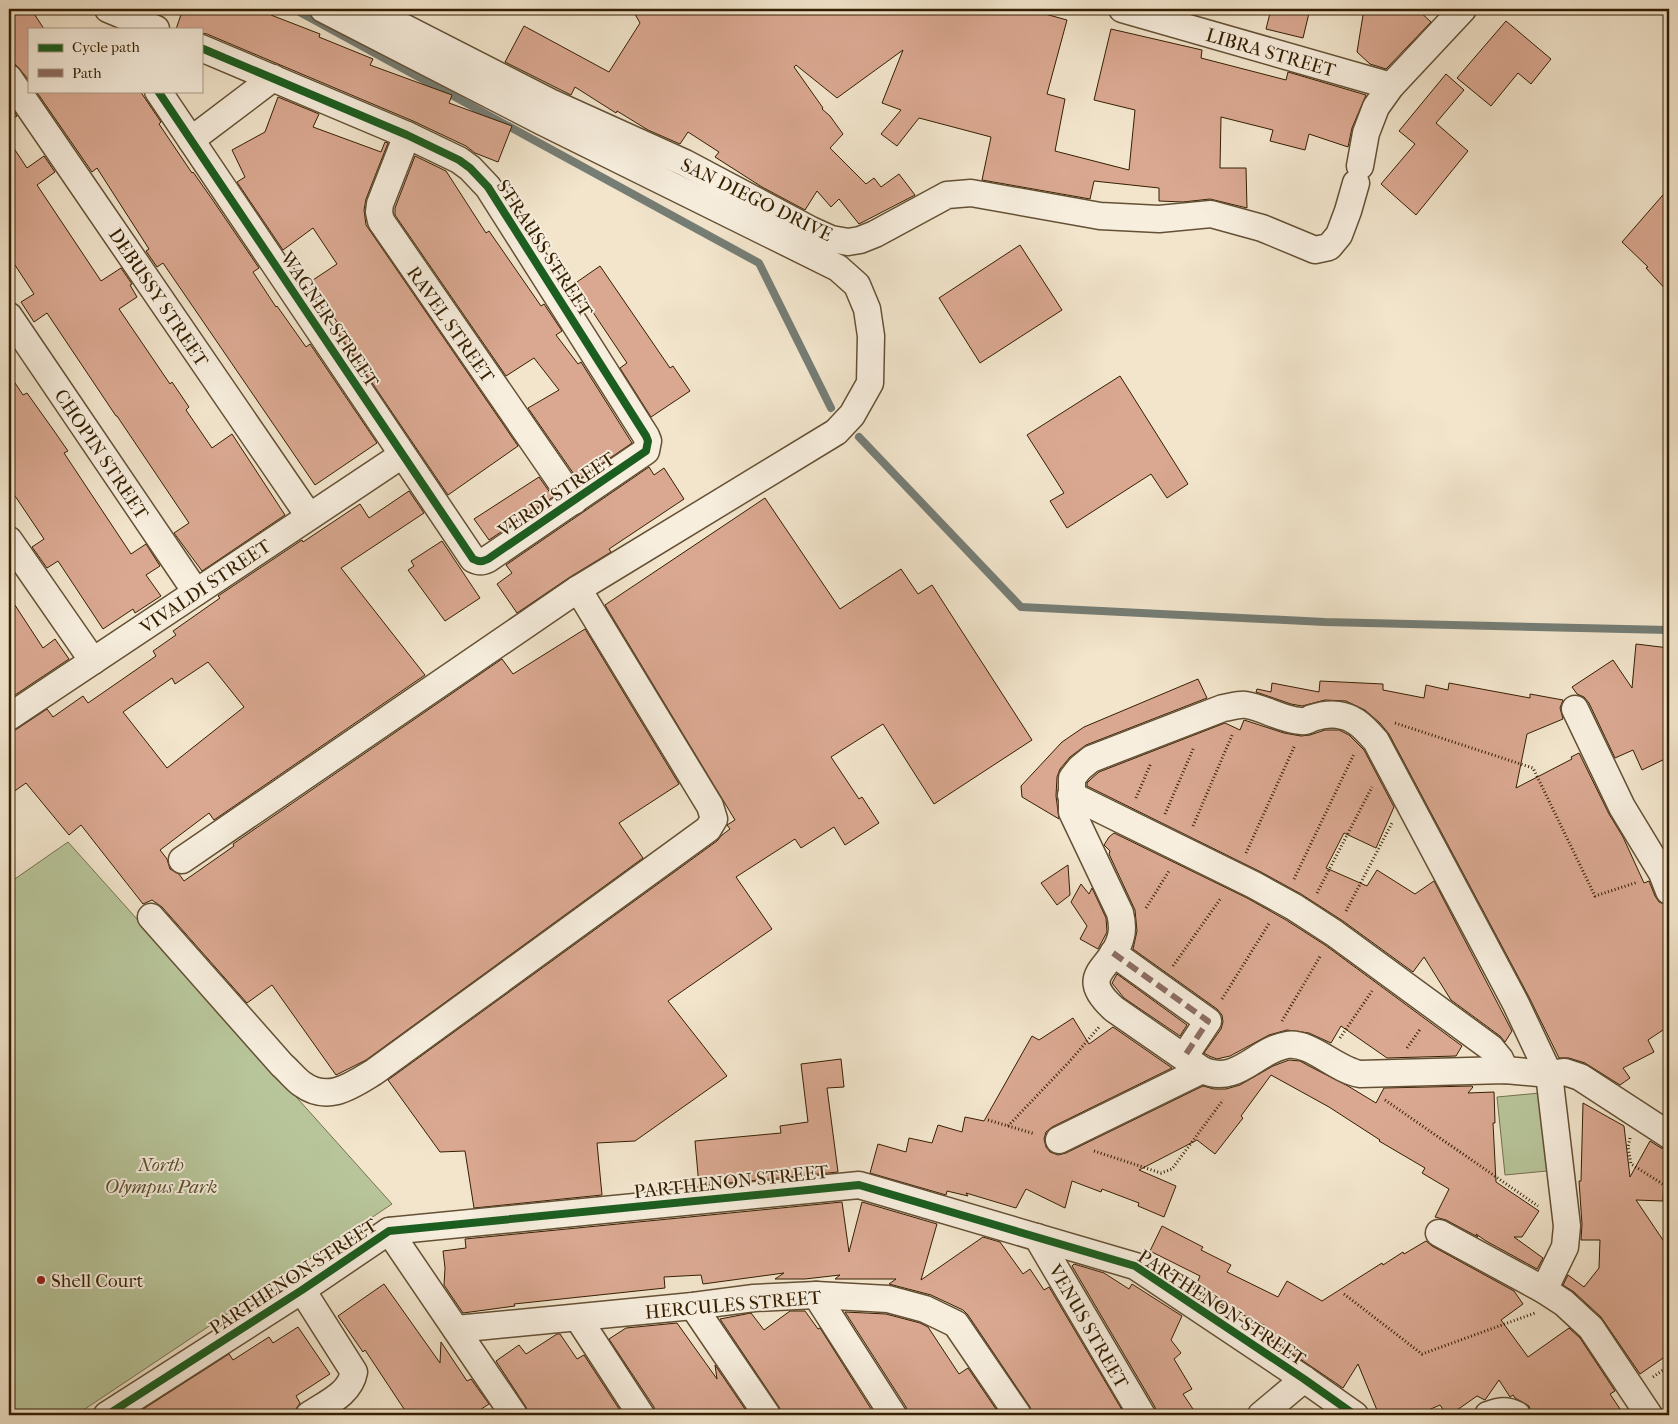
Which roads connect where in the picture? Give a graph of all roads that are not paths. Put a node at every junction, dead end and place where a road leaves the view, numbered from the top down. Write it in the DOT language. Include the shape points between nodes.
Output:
graph roads {
  1 [pos="103,9"];
  2 [pos="108,9"];
  3 [pos="323,9"];
  4 [pos="368,9"];
  5 [pos="1122,9"];
  6 [pos="1463,9"];
  7 [pos="115,28"];
  8 [pos="154,28"];
  9 [pos="202,48"];
  10 [pos="9,78"];
  11 [pos="273,78"];
  12 [pos="1391,86"];
  13 [pos="159,92"];
  14 [pos="407,135"];
  15 [pos="191,140"];
  16 [pos="9,316"];
  17 [pos="648,446"];
  18 [pos="402,455"];
  19 [pos="574,501"];
  20 [pos="309,516"];
  21 [pos="9,540"];
  22 [pos="478,562"];
  23 [pos="578,589"];
  24 [pos="196,592"];
  25 [pos="93,661"];
  26 [pos="1575,709"];
  27 [pos="9,717"];
  28 [pos="1071,795"];
  29 [pos="182,860"];
  30 [pos="1667,878"];
  31 [pos="151,917"];
  32 [pos="1113,953"];
  33 [pos="1193,1064"];
  34 [pos="1505,1070"];
  35 [pos="1549,1074"];
  36 [pos="1669,1135"];
  37 [pos="1059,1140"];
  38 [pos="389,1231"];
  39 [pos="1439,1233"];
  40 [pos="1037,1237"];
  41 [pos="302,1290"];
  42 [pos="816,1295"];
  43 [pos="1554,1297"];
  44 [pos="693,1306"];
  45 [pos="578,1318"];
  46 [pos="456,1329"];
  47 [pos="1304,1379"];
  48 [pos="503,1411"];
  49 [pos="107,1415"];
  50 [pos="309,1415"];
  51 [pos="641,1415"];
  52 [pos="767,1415"];
  53 [pos="893,1415"];
  54 [pos="1018,1415"];
  55 [pos="1142,1415"];
  56 [pos="1261,1415"];
  57 [pos="1356,1415"];
  58 [pos="1488,1415"];
  59 [pos="1517,1415"];
  60 [pos="1649,1415"];
  1 -- 7 [label="street"];
  2 -- 8 [label="street"];
  3 -- 23 [label="street" via="838,268 857,285 867,309 872,336 870,383 852,415 836,432"];
  4 -- 12 [label="street, SAN DIEGO DRIVE" via="550,102 685,163 811,230 848,242 875,234 947,195 971,193 1100,216 1159,219 1211,214 1262,228 1315,250 1329,247 1339,235 1348,211 1366,132 1376,108"];
  5 -- 12 [label="street, LIBRA STREET"];
  6 -- 12 [label="street, SAN DIEGO DRIVE"];
  9 -- 11 [label="street, STRAUSS STREET"];
  10 -- 20 [label="street, DEBUSSY STREET"];
  11 -- 14 [label="street, STRAUSS STREET"];
  11 -- 15 [label="street"];
  13 -- 15 [label="street, WAGNER STREET"];
  14 -- 17 [label="street, STRAUSS STREET" via="459,160 488,187 646,436"];
  14 -- 19 [label="street, RAVEL STREET" via="380,204 380,221"];
  15 -- 18 [label="street, WAGNER STREET"];
  16 -- 24 [label="street, CHOPIN STREET"];
  17 -- 19 [label="street, VERDI STREET" via="641,455"];
  18 -- 20 [label="street, VIVALDI STREET"];
  18 -- 22 [label="street, WAGNER STREET" via="468,553"];
  19 -- 22 [label="street, VERDI STREET" via="488,559"];
  20 -- 24 [label="street, VIVALDI STREET"];
  21 -- 25 [label="street"];
  23 -- 29 [label="street"];
  23 -- 31 [label="street" via="710,806 714,819 708,829 374,1072 344,1090 322,1093 303,1085"];
  24 -- 25 [label="street, VIVALDI STREET"];
  25 -- 27 [label="street, VIVALDI STREET"];
  26 -- 30 [label="street" via="1622,808"];
  28 -- 32 [label="street" via="1072,812 1120,913 1123,927"];
  28 -- 34 [label="street" via="1306,914 1491,1048"];
  28 -- 35 [label="street" via="1072,778 1091,759 1223,708 1244,705 1305,722 1327,715 1354,721 1376,741 1516,1004"];
  32 -- 33 [label="street" via="1208,1021"];
  32 -- 33 [label="street" via="1096,978 1101,997"];
  33 -- 34 [label="street" via="1212,1074 1235,1072 1274,1050 1298,1045 1360,1074"];
  33 -- 37 [label="street"];
  34 -- 35 [label="street"];
  35 -- 36 [label="street" via="1565,1072 1580,1077"];
  35 -- 43 [label="street" via="1568,1226"];
  38 -- 40 [label="street, PARTHENON STREET" via="859,1185"];
  38 -- 41 [label="street, PARTHENON STREET"];
  38 -- 46 [label="street"];
  39 -- 43 [label="street"];
  40 -- 47 [label="street, PARTHENON STREET" via="1135,1266"];
  40 -- 55 [label="street, VENUS STREET"];
  41 -- 49 [label="street, PARTHENON STREET"];
  41 -- 50 [label="street" via="354,1372 346,1391"];
  42 -- 44 [label="street, HERCULES STREET" via="754,1298"];
  42 -- 53 [label="street"];
  42 -- 54 [label="street, HERCULES STREET" via="888,1299 926,1308 956,1324"];
  43 -- 60 [label="street" via="1591,1328"];
  44 -- 45 [label="street, HERCULES STREET"];
  44 -- 52 [label="street"];
  45 -- 46 [label="street, HERCULES STREET"];
  45 -- 51 [label="street"];
  46 -- 48 [label="street"];
  47 -- 56 [label="street"];
  47 -- 57 [label="street, PARTHENON STREET"];
  58 -- 59 [label="street" via="1510,1411"];
}
